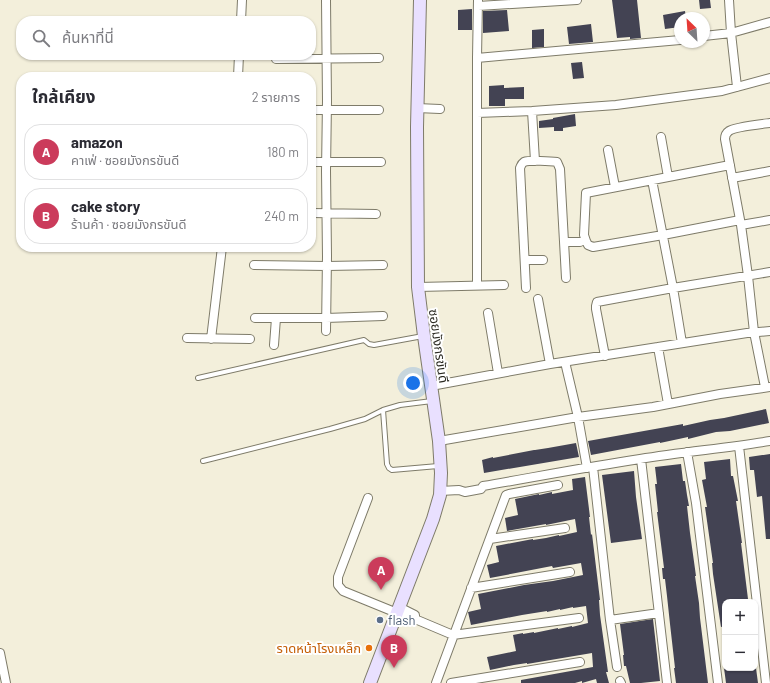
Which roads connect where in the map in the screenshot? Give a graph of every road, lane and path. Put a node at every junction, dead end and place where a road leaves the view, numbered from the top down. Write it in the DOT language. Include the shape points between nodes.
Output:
graph roads {
  1 [pos="242,0"];
  2 [pos="326,0"];
  3 [pos="420,0"];
  4 [pos="577,0"];
  5 [pos="729,0"];
  6 [pos="478,3"];
  7 [pos="241,16"];
  8 [pos="770,22"];
  9 [pos="731,33"];
  10 [pos="710,35"];
  11 [pos="674,41"];
  12 [pos="379,58"];
  13 [pos="476,58"];
  14 [pos="316,59"];
  15 [pos="327,59"];
  16 [pos="239,60"];
  17 [pos="238,72"];
  18 [pos="770,78"];
  19 [pos="737,87"];
  20 [pos="418,108"];
  21 [pos="440,109"];
  22 [pos="316,110"];
  23 [pos="378,110"];
  24 [pos="327,111"];
  25 [pos="532,111"];
  26 [pos="477,113"];
  27 [pos="770,123"];
  28 [pos="660,137"];
  29 [pos="608,150"];
  30 [pos="535,161"];
  31 [pos="316,162"];
  32 [pos="326,162"];
  33 [pos="380,162"];
  34 [pos="730,165"];
  35 [pos="770,171"];
  36 [pos="668,177"];
  37 [pos="732,178"];
  38 [pos="652,180"];
  39 [pos="615,187"];
  40 [pos="316,213"];
  41 [pos="326,213"];
  42 [pos="376,214"];
  43 [pos="770,220"];
  44 [pos="740,222"];
  45 [pos="663,235"];
  46 [pos="564,242"];
  47 [pos="580,242"];
  48 [pos="221,252"];
  49 [pos="525,260"];
  50 [pos="543,260"];
  51 [pos="254,265"];
  52 [pos="383,265"];
  53 [pos="327,266"];
  54 [pos="770,272"];
  55 [pos="748,276"];
  56 [pos="566,278"];
  57 [pos="477,285"];
  58 [pos="504,285"];
  59 [pos="418,287"];
  60 [pos="526,288"];
  61 [pos="673,288"];
  62 [pos="538,299"];
  63 [pos="488,313"];
  64 [pos="383,316"];
  65 [pos="255,318"];
  66 [pos="276,318"];
  67 [pos="326,318"];
  68 [pos="326,331"];
  69 [pos="770,331"];
  70 [pos="754,332"];
  71 [pos="424,336"];
  72 [pos="187,338"];
  73 [pos="211,339"];
  74 [pos="250,339"];
  75 [pos="682,343"];
  76 [pos="274,345"];
  77 [pos="658,347"];
  78 [pos="605,356"];
  79 [pos="565,362"];
  80 [pos="550,364"];
  81 [pos="498,373"];
  82 [pos="198,378"];
  83 [pos="431,386"];
  84 [pos="768,387"];
  85 [pos="432,401"];
  86 [pos="668,404"];
  87 [pos="382,410"];
  88 [pos="578,417"];
  89 [pos="438,440"];
  90 [pos="770,441"];
  91 [pos="739,446"];
  92 [pos="688,452"];
  93 [pos="641,459"];
  94 [pos="203,461"];
  95 [pos="441,465"];
  96 [pos="590,467"];
  97 [pos="558,486"];
  98 [pos="440,491"];
  99 [pos="368,498"];
  100 [pos="565,528"];
  101 [pos="490,539"];
  102 [pos="570,572"];
  103 [pos="471,588"];
  104 [pos="398,610"];
  105 [pos="659,613"];
  106 [pos="579,618"];
  107 [pos="610,620"];
  108 [pos="453,635"];
  109 [pos="0,653"];
  110 [pos="580,662"];
  111 [pos="617,668"];
  112 [pos="6,683"];
  113 [pos="370,683"];
  114 [pos="436,683"];
  115 [pos="451,683"];
  116 [pos="667,683"];
  117 [pos="718,683"];
  118 [pos="766,683"];
  1 -- 7 [label="street"];
  2 -- 15 [label="street"];
  3 -- 20 [label="street, ซอยมังกรขันดี"];
  4 -- 6 [label="street"];
  5 -- 9 [label="street"];
  6 -- 13 [label="street"];
  8 -- 9 [label="street"];
  9 -- 10 [label="street"];
  9 -- 19 [label="street"];
  11 -- 13 [label="street"];
  12 -- 15 [label="street"];
  13 -- 26 [label="street"];
  14 -- 15 [label="street"];
  15 -- 24 [label="street"];
  16 -- 17 [label="street"];
  18 -- 19 [label="street"];
  19 -- 25 [label="street" via="616,105"];
  20 -- 21 [label="street"];
  20 -- 59 [label="street, ซอยมังกรขันดี"];
  22 -- 24 [label="street"];
  23 -- 24 [label="street"];
  24 -- 32 [label="street"];
  25 -- 26 [label="street"];
  25 -- 30 [label="street"];
  26 -- 57 [label="street"];
  27 -- 34 [label="street" via="727,132 725,139"];
  28 -- 36 [label="street"];
  29 -- 39 [label="street"];
  30 -- 46 [label="street" via="557,162 560,169"];
  30 -- 49 [label="street" via="524,162 520,168"];
  31 -- 32 [label="street"];
  32 -- 33 [label="street"];
  32 -- 41 [label="street"];
  34 -- 36 [label="street"];
  34 -- 37 [label="street"];
  35 -- 37 [label="street"];
  36 -- 38 [label="street"];
  37 -- 44 [label="street"];
  38 -- 39 [label="street"];
  38 -- 45 [label="street"];
  39 -- 45 [label="street" via="586,193 584,235 588,245 593,247"];
  40 -- 41 [label="street"];
  41 -- 42 [label="street"];
  41 -- 53 [label="street"];
  43 -- 44 [label="street"];
  44 -- 45 [label="street"];
  44 -- 55 [label="street"];
  45 -- 61 [label="street"];
  46 -- 47 [label="street"];
  46 -- 56 [label="street"];
  48 -- 73 [label="street"];
  49 -- 50 [label="street"];
  49 -- 60 [label="street"];
  51 -- 53 [label="street"];
  52 -- 53 [label="street"];
  53 -- 67 [label="street"];
  54 -- 55 [label="street"];
  55 -- 61 [label="street"];
  55 -- 70 [label="street"];
  57 -- 58 [label="street"];
  57 -- 59 [label="street"];
  59 -- 71 [label="street, ซอยมังกรขันดี"];
  61 -- 75 [label="street"];
  61 -- 78 [label="street" via="597,302 596,310"];
  62 -- 80 [label="street"];
  63 -- 81 [label="street"];
  64 -- 67 [label="street"];
  65 -- 66 [label="street"];
  66 -- 67 [label="street"];
  66 -- 76 [label="street"];
  67 -- 68 [label="street"];
  69 -- 70 [label="street"];
  70 -- 75 [label="street"];
  70 -- 84 [label="street"];
  71 -- 82 [label="lane" via="374,345 364,340"];
  71 -- 83 [label="street, ซอยมังกรขันดี"];
  72 -- 73 [label="street"];
  73 -- 74 [label="street"];
  75 -- 77 [label="street"];
  77 -- 78 [label="street"];
  77 -- 86 [label="street"];
  78 -- 79 [label="street"];
  79 -- 80 [label="street"];
  79 -- 88 [label="street"];
  80 -- 81 [label="street"];
  81 -- 83 [label="street"];
  83 -- 85 [label="street, ซอยมังกรขันดี"];
  84 -- 86 [label="street"];
  85 -- 87 [label="lane"];
  85 -- 89 [label="street, ซอยมังกรขันดี"];
  86 -- 88 [label="street"];
  87 -- 94 [label="lane" via="365,419 330,429"];
  87 -- 95 [label="lane" via="389,468 392,470"];
  88 -- 89 [label="street"];
  88 -- 96 [label="street"];
  89 -- 95 [label="street, ซอยมังกรขันดี"];
  90 -- 91 [label="street"];
  91 -- 92 [label="street"];
  91 -- 118 [label="street"];
  92 -- 93 [label="street"];
  92 -- 117 [label="street"];
  93 -- 96 [label="street"];
  93 -- 105 [label="street"];
  95 -- 98 [label="street, ซอยมังกรขันดี"];
  96 -- 98 [label="street" via="483,486 481,489 465,492"];
  96 -- 107 [label="street"];
  97 -- 101 [label="street" via="506,495"];
  98 -- 104 [label="street, ซอยมังกรขันดี" via="433,519"];
  99 -- 104 [label="street" via="338,577 338,585 343,591"];
  100 -- 101 [label="street"];
  101 -- 103 [label="street"];
  102 -- 103 [label="street"];
  103 -- 108 [label="street"];
  104 -- 108 [label="street" via="415,615 415,619"];
  104 -- 113 [label="street, ซอยมังกรขันดี"];
  105 -- 107 [label="street"];
  105 -- 116 [label="street"];
  106 -- 108 [label="street"];
  107 -- 111 [label="street"];
  108 -- 114 [label="street"];
  109 -- 112 [label="street"];
  110 -- 115 [label="street"];
}
